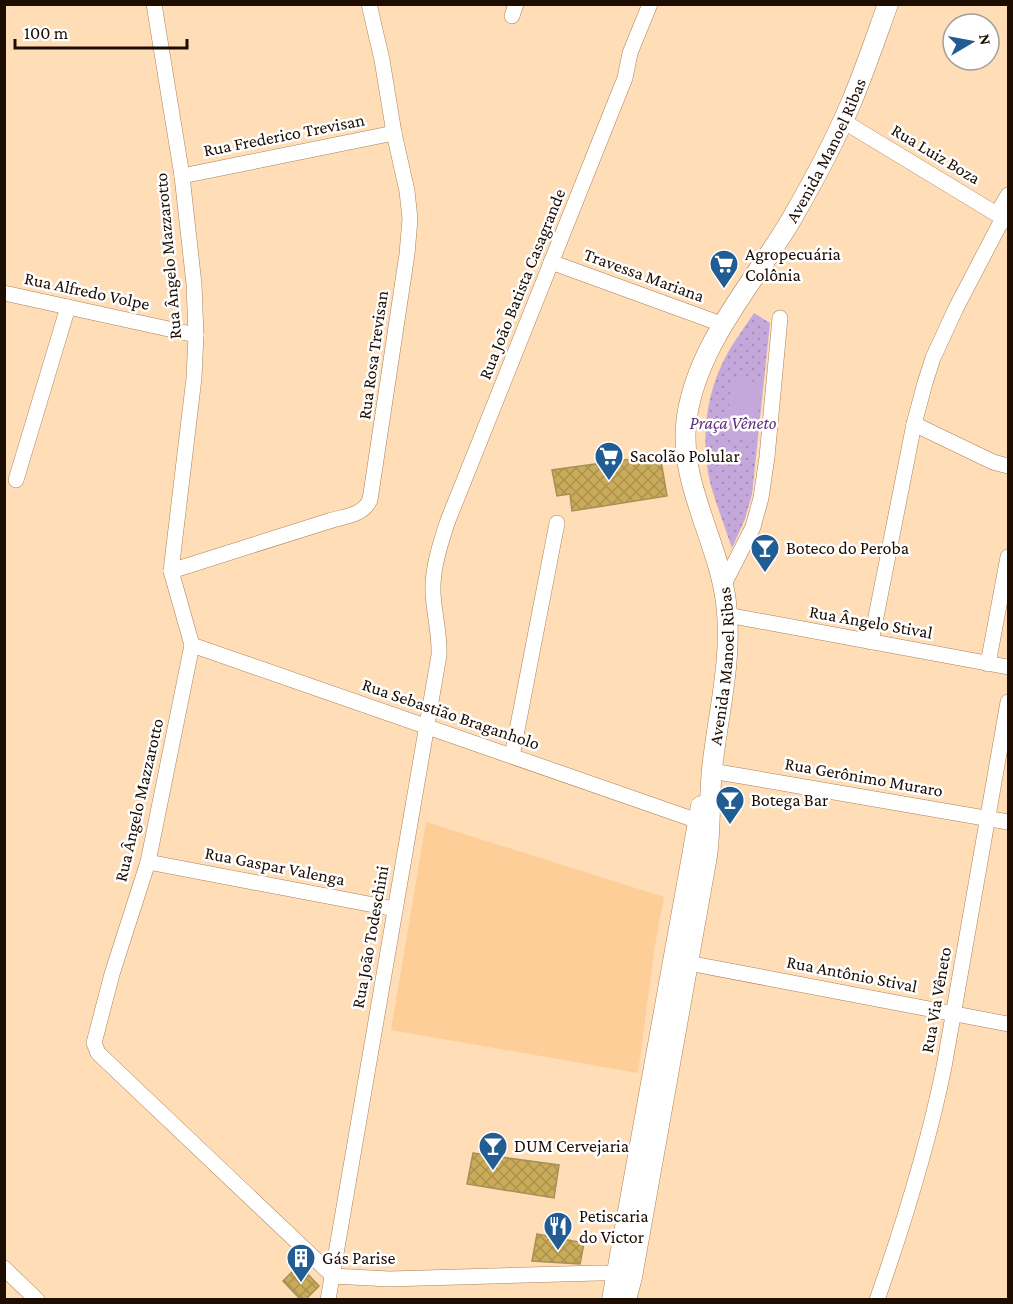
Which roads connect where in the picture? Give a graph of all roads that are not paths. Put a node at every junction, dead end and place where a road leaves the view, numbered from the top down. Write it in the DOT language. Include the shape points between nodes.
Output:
graph roads {
  1 [pos="154,4"];
  2 [pos="369,4"];
  3 [pos="650,4"];
  4 [pos="888,4"];
  5 [pos="843,121"];
  6 [pos="394,133"];
  7 [pos="182,176"];
  8 [pos="1008,195"];
  9 [pos="1003,218"];
  10 [pos="551,262"];
  11 [pos="4,293"];
  12 [pos="68,307"];
  13 [pos="780,318"];
  14 [pos="724,325"];
  15 [pos="196,335"];
  16 [pos="914,424"];
  17 [pos="1008,466"];
  18 [pos="16,480"];
  19 [pos="557,523"];
  20 [pos="1008,557"];
  21 [pos="171,571"];
  22 [pos="433,579"];
  23 [pos="723,586"];
  24 [pos="727,615"];
  25 [pos="871,642"];
  26 [pos="192,645"];
  27 [pos="988,663"];
  28 [pos="1008,667"];
  29 [pos="1008,702"];
  30 [pos="426,726"];
  31 [pos="512,756"];
  32 [pos="712,771"];
  33 [pos="988,819"];
  34 [pos="698,821"];
  35 [pos="1008,822"];
  36 [pos="148,862"];
  37 [pos="394,909"];
  38 [pos="688,963"];
  39 [pos="953,1013"];
  40 [pos="1008,1023"];
  41 [pos="4,1268"];
  42 [pos="625,1275"];
  43 [pos="333,1276"];
  44 [pos="37,1299"];
  45 [pos="328,1299"];
  46 [pos="612,1299"];
  47 [pos="626,1299"];
  48 [pos="877,1299"];
  1 -- 7 [label="street, Rua Ângelo Mazzarotto"];
  2 -- 6 [label="street, Rua Rosa Trevisan"];
  3 -- 10 [label="street, Rua João Batista Casagrande" via="630,53 625,78"];
  4 -- 5 [label="main road, Avenida Manoel Ribas"];
  5 -- 9 [label="street, Rua Luiz Boza"];
  5 -- 14 [label="main road, Avenida Manoel Ribas" via="791,221"];
  6 -- 7 [label="street, Rua Frederico Trevisan"];
  6 -- 21 [label="street, Rua Rosa Trevisan" via="409,206 410,234 367,507 356,514"];
  7 -- 15 [label="street, Rua Ângelo Mazzarotto"];
  8 -- 9 [label="street"];
  9 -- 16 [label="street" via="943,335"];
  10 -- 14 [label="street, Travessa Mariana"];
  10 -- 22 [label="street, Rua João Batista Casagrande" via="447,523"];
  11 -- 12 [label="street, Rua Alfredo Volpe"];
  12 -- 15 [label="street, Rua Alfredo Volpe"];
  12 -- 18 [label="street"];
  13 -- 23 [label="street" via="761,498 753,527"];
  14 -- 23 [label="main road, Avenida Manoel Ribas" via="696,379 686,433 691,481"];
  15 -- 21 [label="street, Rua Ângelo Mazzarotto"];
  16 -- 17 [label="street"];
  16 -- 25 [label="street"];
  19 -- 31 [label="street"];
  20 -- 27 [label="street"];
  21 -- 26 [label="street, Rua Ângelo Mazzarotto"];
  22 -- 30 [label="street, Rua João Todeschini" via="439,646"];
  23 -- 24 [label="main road, Avenida Manoel Ribas"];
  24 -- 25 [label="street, Rua Ângelo Stival"];
  24 -- 32 [label="main road, Avenida Manoel Ribas" via="727,668"];
  25 -- 27 [label="street, Rua Ângelo Stival"];
  26 -- 30 [label="street, Rua Sebastião Braganholo"];
  26 -- 36 [label="street, Rua Ângelo Mazzarotto"];
  27 -- 28 [label="street, Rua Ângelo Stival"];
  29 -- 33 [label="street, Rua Via Vêneto"];
  30 -- 31 [label="street, Rua Sebastião Braganholo"];
  30 -- 37 [label="street, Rua João Todeschini"];
  31 -- 34 [label="street, Rua Sebastião Braganholo"];
  32 -- 33 [label="street, Rua Gerônimo Muraro"];
  32 -- 34 [label="main road, Avenida Manoel Ribas"];
  32 -- 38 [label="main road, Avenida Manoel Ribas" via="709,842"];
  33 -- 35 [label="street, Rua Gerônimo Muraro"];
  33 -- 39 [label="street, Rua Via Vêneto"];
  34 -- 42 [label="main road, Avenida Manoel Ribas"];
  36 -- 37 [label="street, Rua Gaspar Valenga"];
  36 -- 43 [label="street, Rua Ângelo Mazzarotto" via="108,984 95,1048"];
  37 -- 43 [label="street, Rua João Todeschini"];
  38 -- 39 [label="street, Rua Antônio Stival"];
  38 -- 42 [label="main road, Avenida Manoel Ribas"];
  39 -- 40 [label="street, Rua Antônio Stival"];
  39 -- 48 [label="street, Rua Via Vêneto" via="927,1143"];
  41 -- 44 [label="street"];
  42 -- 43 [label="street" via="390,1279"];
  42 -- 46 [label="main road, Avenida Manoel Ribas"];
  42 -- 47 [label="main road, Avenida Manoel Ribas"];
  43 -- 45 [label="street, Rua João Todeschini"];
}
